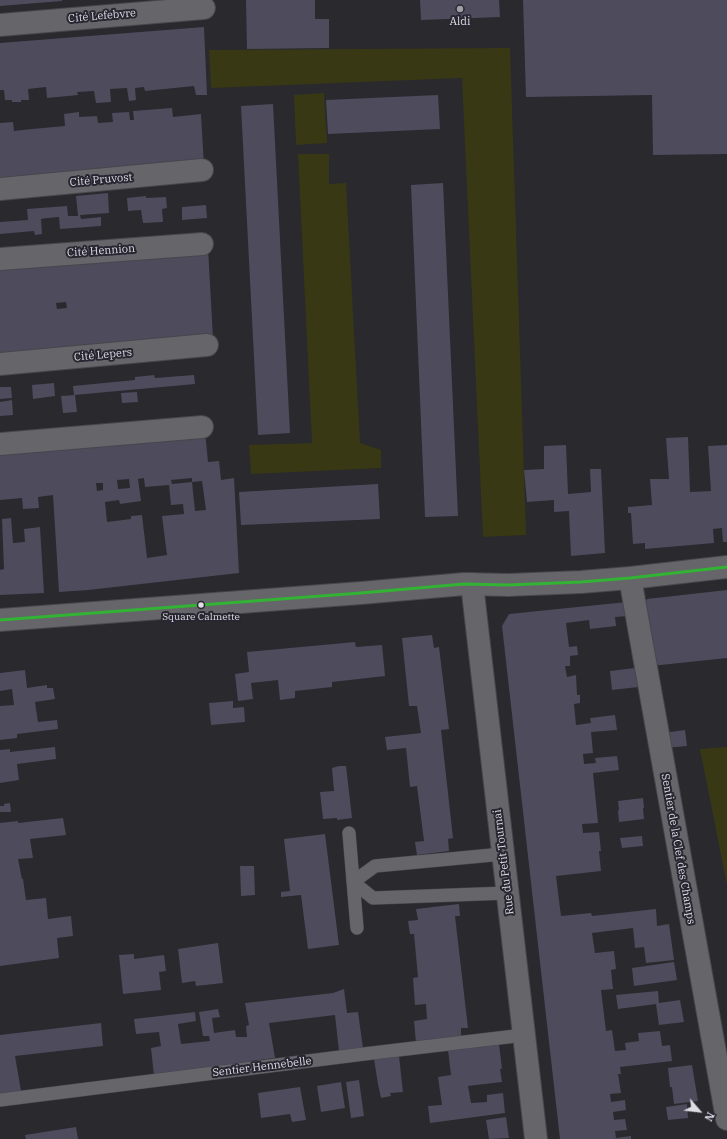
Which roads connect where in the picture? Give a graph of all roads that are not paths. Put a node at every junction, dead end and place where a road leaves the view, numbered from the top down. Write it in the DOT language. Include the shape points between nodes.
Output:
graph roads {
  1 [pos="204,8"];
  2 [pos="0,25"];
  3 [pos="202,170"];
  4 [pos="0,189"];
  5 [pos="202,244"];
  6 [pos="0,259"];
  7 [pos="207,345"];
  8 [pos="0,364"];
  9 [pos="202,427"];
  10 [pos="0,444"];
  11 [pos="727,567"];
  12 [pos="630,578"];
  13 [pos="472,584"];
  14 [pos="0,620"];
  15 [pos="349,833"];
  16 [pos="503,854"];
  17 [pos="353,882"];
  18 [pos="508,893"];
  19 [pos="357,928"];
  20 [pos="524,1035"];
  21 [pos="0,1100"];
  22 [pos="727,1119"];
  23 [pos="536,1139"];
  1 -- 2 [label="street, Cité Lefebvre"];
  3 -- 4 [label="street, Cité Pruvost"];
  5 -- 6 [label="street, Cité Hennion"];
  7 -- 8 [label="street, Cité Lepers"];
  9 -- 10 [label="street"];
  11 -- 12 [label="street"];
  12 -- 13 [label="street" via="508,585"];
  12 -- 22 [label="street, Sentier de la Clef des Champs"];
  13 -- 14 [label="street"];
  13 -- 16 [label="street, Rue du Petit Tournai"];
  15 -- 17 [label="lane"];
  16 -- 17 [label="lane" via="375,866"];
  16 -- 18 [label="street, Rue du Petit Tournai"];
  17 -- 18 [label="lane" via="372,898"];
  17 -- 19 [label="lane"];
  18 -- 20 [label="street, Rue du Petit Tournai"];
  20 -- 21 [label="lane, Sentier Hennebelle"];
  20 -- 23 [label="street, Rue du Petit Tournai"];
}
